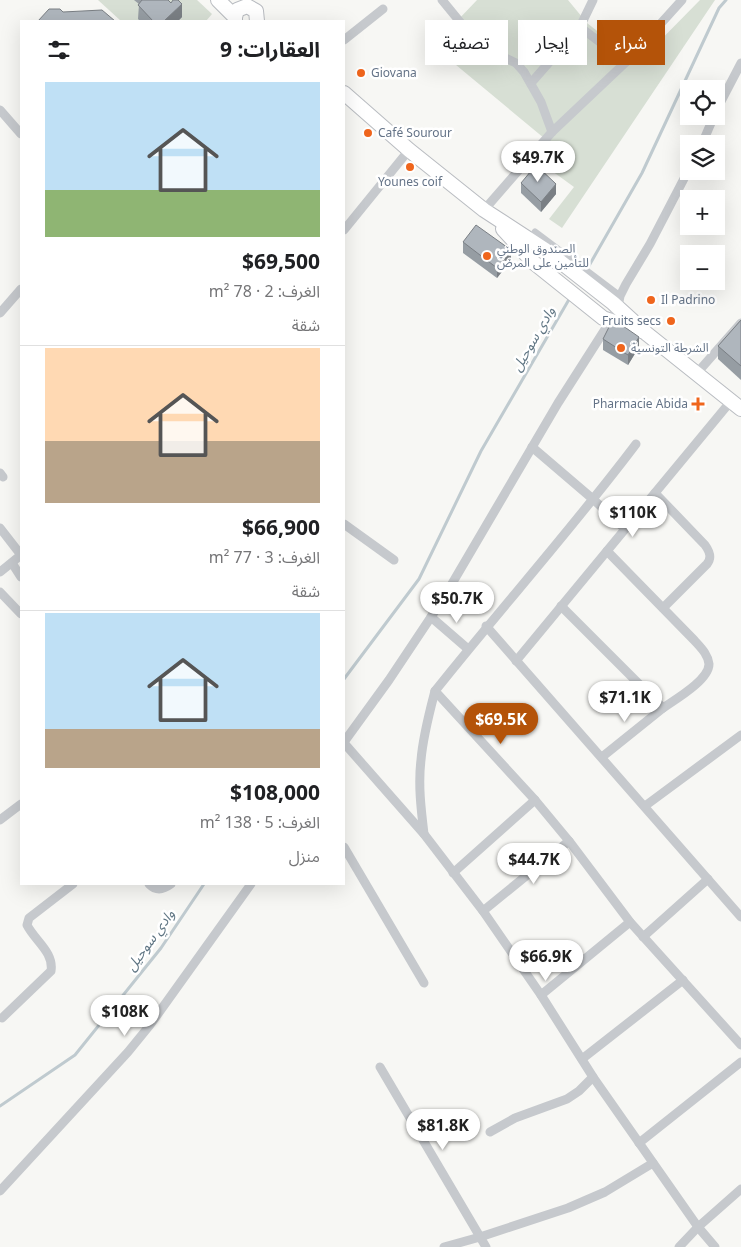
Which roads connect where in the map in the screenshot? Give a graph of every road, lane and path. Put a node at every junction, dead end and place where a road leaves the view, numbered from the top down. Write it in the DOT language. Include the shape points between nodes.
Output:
graph roads {
  1 [pos="218,0"];
  2 [pos="442,0"];
  3 [pos="593,0"];
  4 [pos="682,0"];
  5 [pos="241,8"];
  6 [pos="383,9"];
  7 [pos="259,20"];
  8 [pos="583,20"];
  9 [pos="664,20"];
  10 [pos="587,32"];
  11 [pos="345,39"];
  12 [pos="597,40"];
  13 [pos="741,63"];
  14 [pos="547,65"];
  15 [pos="623,65"];
  16 [pos="531,84"];
  17 [pos="725,94"];
  18 [pos="345,96"];
  19 [pos="0,110"];
  20 [pos="552,132"];
  21 [pos="20,133"];
  22 [pos="409,150"];
  23 [pos="683,180"];
  24 [pos="486,211"];
  25 [pos="345,229"];
  26 [pos="535,232"];
  27 [pos="20,290"];
  28 [pos="616,300"];
  29 [pos="0,313"];
  30 [pos="607,319"];
  31 [pos="741,323"];
  32 [pos="647,334"];
  33 [pos="697,373"];
  34 [pos="736,405"];
  35 [pos="636,444"];
  36 [pos="532,447"];
  37 [pos="655,494"];
  38 [pos="594,500"];
  39 [pos="345,525"];
  40 [pos="0,528"];
  41 [pos="625,530"];
  42 [pos="607,551"];
  43 [pos="394,560"];
  44 [pos="12,563"];
  45 [pos="0,572"];
  46 [pos="20,575"];
  47 [pos="0,592"];
  48 [pos="561,606"];
  49 [pos="663,608"];
  50 [pos="20,613"];
  51 [pos="431,617"];
  52 [pos="486,626"];
  53 [pos="468,648"];
  54 [pos="516,660"];
  55 [pos="435,691"];
  56 [pos="663,708"];
  57 [pos="741,735"];
  58 [pos="345,741"];
  59 [pos="345,744"];
  60 [pos="602,757"];
  61 [pos="536,800"];
  62 [pos="20,805"];
  63 [pos="645,806"];
  64 [pos="0,820"];
  65 [pos="424,834"];
  66 [pos="569,841"];
  67 [pos="345,849"];
  68 [pos="453,873"];
  69 [pos="708,879"];
  70 [pos="72,885"];
  71 [pos="151,885"];
  72 [pos="169,885"];
  73 [pos="249,885"];
  74 [pos="483,911"];
  75 [pos="741,917"];
  76 [pos="630,922"];
  77 [pos="643,937"];
  78 [pos="682,980"];
  79 [pos="424,983"];
  80 [pos="541,995"];
  81 [pos="1,1018"];
  82 [pos="8,1027"];
  83 [pos="741,1044"];
  84 [pos="582,1059"];
  85 [pos="741,1062"];
  86 [pos="380,1067"];
  87 [pos="594,1077"];
  88 [pos="490,1132"];
  89 [pos="639,1143"];
  90 [pos="653,1163"];
  91 [pos="741,1189"];
  92 [pos="0,1191"];
  93 [pos="698,1227"];
  94 [pos="480,1237"];
  95 [pos="444,1247"];
  96 [pos="486,1247"];
  97 [pos="679,1247"];
  98 [pos="715,1247"];
  1 -- 5 [label="main road"];
  2 -- 16 [label="street" via="474,39 516,63"];
  3 -- 8 [label="street"];
  4 -- 9 [label="street"];
  5 -- 7 [label="main road" via="254,9"];
  6 -- 11 [label="street"];
  10 -- 12 [label="street"];
  13 -- 17 [label="street"];
  14 -- 16 [label="street"];
  15 -- 20 [label="street"];
  16 -- 20 [label="street"];
  18 -- 22 [label="main road"];
  19 -- 21 [label="street"];
  20 -- 24 [label="street"];
  22 -- 24 [label="main road"];
  22 -- 25 [label="street"];
  23 -- 28 [label="street"];
  24 -- 28 [label="main road"];
  24 -- 30 [label="main road" via="533,262"];
  26 -- 28 [label="street"];
  27 -- 29 [label="street"];
  28 -- 30 [label="street"];
  28 -- 32 [label="main road"];
  30 -- 32 [label="main road"];
  30 -- 36 [label="street"];
  31 -- 33 [label="street"];
  32 -- 33 [label="main road"];
  33 -- 34 [label="main road"];
  34 -- 37 [label="street"];
  35 -- 38 [label="street"];
  36 -- 38 [label="street"];
  36 -- 51 [label="street"];
  37 -- 41 [label="street"];
  37 -- 49 [label="street" via="705,545 710,555 707,564"];
  38 -- 41 [label="street"];
  38 -- 52 [label="street"];
  39 -- 43 [label="street"];
  40 -- 44 [label="street" via="20,555"];
  41 -- 42 [label="street"];
  42 -- 48 [label="street"];
  42 -- 49 [label="street"];
  44 -- 45 [label="street"];
  44 -- 46 [label="street"];
  47 -- 50 [label="street"];
  48 -- 54 [label="street"];
  48 -- 56 [label="street"];
  49 -- 56 [label="street" via="706,654 708,664 702,679"];
  51 -- 53 [label="street"];
  51 -- 58 [label="street"];
  52 -- 53 [label="street"];
  52 -- 54 [label="street"];
  53 -- 55 [label="street"];
  54 -- 60 [label="street"];
  55 -- 61 [label="street"];
  55 -- 65 [label="street" via="420,762"];
  56 -- 60 [label="street"];
  57 -- 63 [label="street"];
  59 -- 65 [label="street"];
  60 -- 63 [label="street"];
  61 -- 66 [label="street"];
  61 -- 68 [label="street"];
  62 -- 64 [label="street"];
  63 -- 69 [label="street"];
  65 -- 68 [label="street"];
  66 -- 74 [label="street"];
  66 -- 76 [label="street"];
  67 -- 79 [label="street"];
  68 -- 74 [label="street"];
  69 -- 75 [label="street"];
  69 -- 77 [label="street"];
  70 -- 81 [label="street" via="29,918 27,925 49,955 51,971"];
  71 -- 72 [label="street" via="159,889"];
  73 -- 92 [label="street" via="150,1025"];
  74 -- 80 [label="street"];
  76 -- 77 [label="street"];
  76 -- 80 [label="street"];
  77 -- 78 [label="street"];
  78 -- 83 [label="street"];
  78 -- 84 [label="street"];
  80 -- 84 [label="street"];
  81 -- 82 [label="street"];
  84 -- 87 [label="street"];
  85 -- 89 [label="street"];
  86 -- 94 [label="street"];
  87 -- 88 [label="street" via="567,1099 515,1118"];
  87 -- 89 [label="street"];
  89 -- 90 [label="street"];
  90 -- 93 [label="street"];
  90 -- 94 [label="street" via="605,1192 568,1208"];
  91 -- 93 [label="street"];
  93 -- 97 [label="street"];
  93 -- 98 [label="street"];
  94 -- 95 [label="street"];
  94 -- 96 [label="street"];
}
